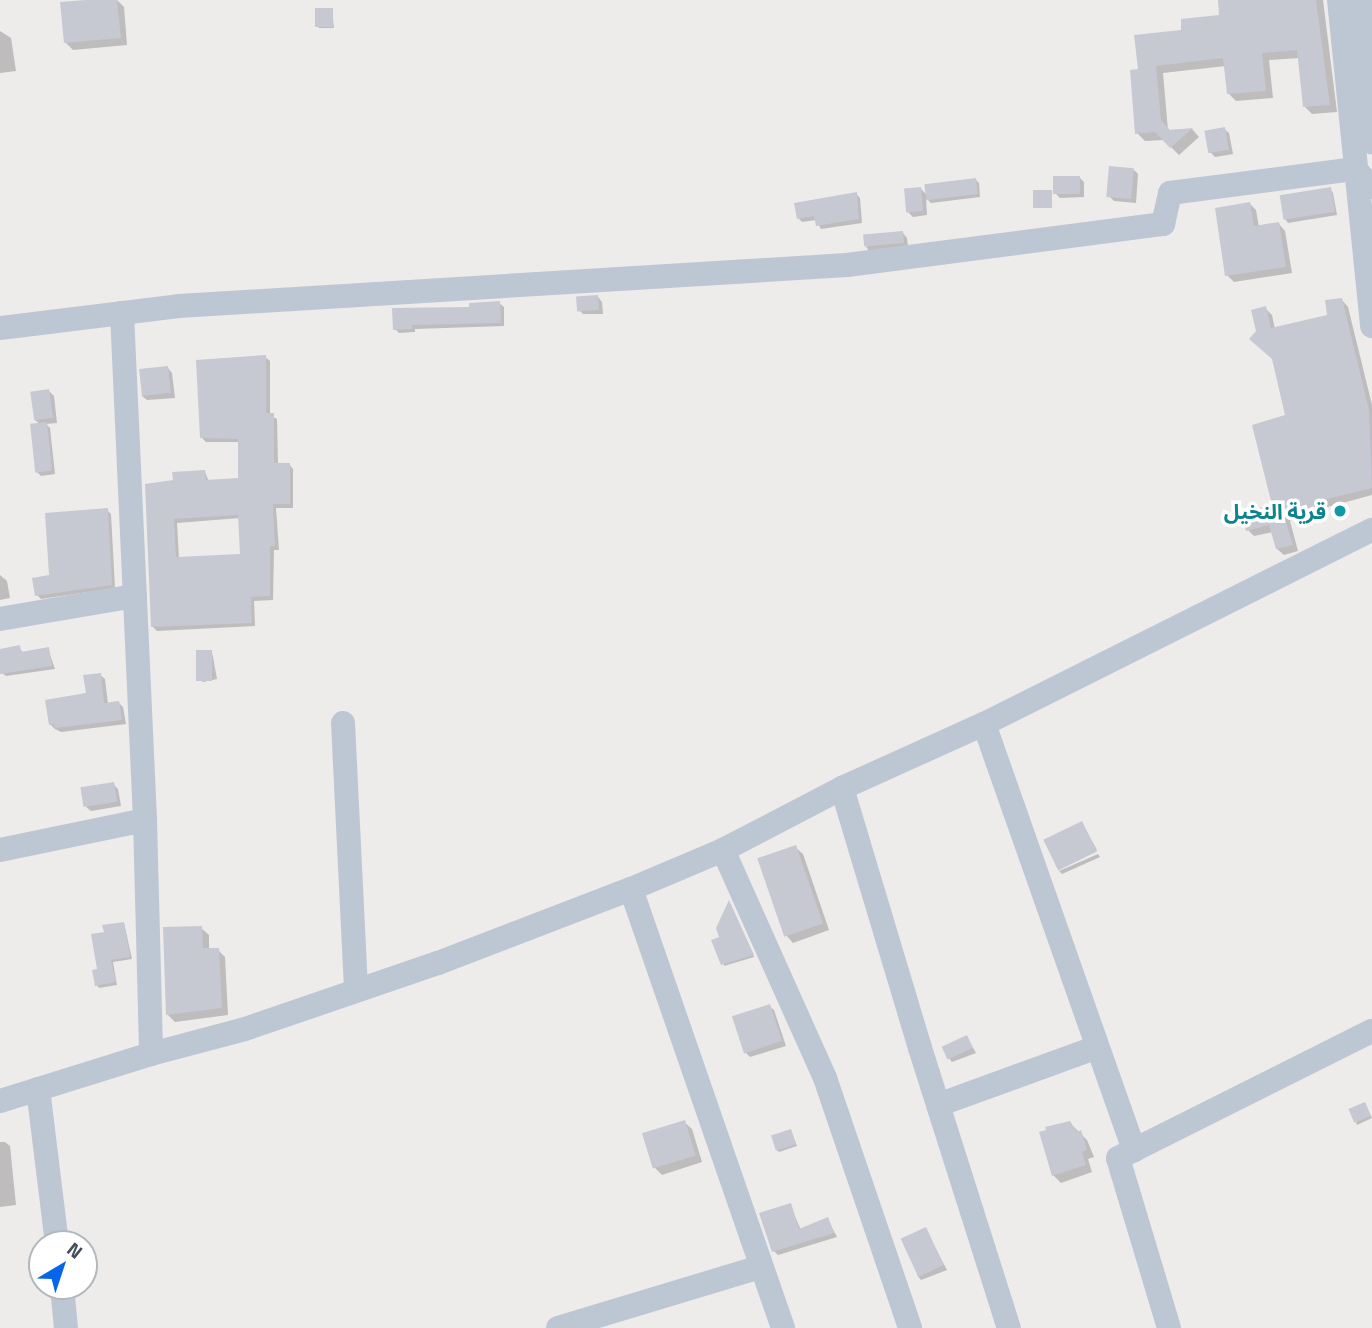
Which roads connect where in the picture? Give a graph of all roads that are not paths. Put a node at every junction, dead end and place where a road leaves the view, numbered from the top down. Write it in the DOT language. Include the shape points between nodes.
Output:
graph roads {
  1 [pos="1339,0"];
  2 [pos="1360,0"];
  3 [pos="1372,142"];
  4 [pos="1364,178"];
  5 [pos="122,313"];
  6 [pos="1372,326"];
  7 [pos="0,328"];
  8 [pos="1372,530"];
  9 [pos="135,596"];
  10 [pos="0,619"];
  11 [pos="343,723"];
  12 [pos="984,724"];
  13 [pos="842,788"];
  14 [pos="145,820"];
  15 [pos="0,850"];
  16 [pos="723,850"];
  17 [pos="631,888"];
  18 [pos="356,991"];
  19 [pos="1372,1031"];
  20 [pos="1097,1047"];
  21 [pos="151,1054"];
  22 [pos="38,1089"];
  23 [pos="0,1101"];
  24 [pos="938,1105"];
  25 [pos="1134,1150"];
  26 [pos="55,1230"];
  27 [pos="760,1267"];
  28 [pos="63,1300"];
  29 [pos="66,1328"];
  30 [pos="558,1328"];
  31 [pos="783,1328"];
  32 [pos="911,1328"];
  33 [pos="1009,1328"];
  34 [pos="1168,1328"];
  1 -- 4 [label="street"];
  2 -- 3 [label="street"];
  4 -- 5 [label="street" via="1170,193 1163,224 847,265 596,278"];
  4 -- 6 [label="street"];
  5 -- 7 [label="street"];
  5 -- 9 [label="street"];
  8 -- 12 [label="street"];
  9 -- 10 [label="street"];
  9 -- 14 [label="street"];
  11 -- 18 [label="street"];
  12 -- 13 [label="street"];
  12 -- 20 [label="street"];
  13 -- 16 [label="street"];
  13 -- 24 [label="street"];
  14 -- 15 [label="street"];
  14 -- 21 [label="street"];
  16 -- 17 [label="street"];
  16 -- 32 [label="street" via="825,1078"];
  17 -- 18 [label="street"];
  17 -- 27 [label="street"];
  18 -- 21 [label="street" via="246,1029"];
  19 -- 25 [label="street"];
  20 -- 24 [label="street"];
  20 -- 25 [label="street"];
  21 -- 22 [label="street"];
  22 -- 23 [label="street"];
  22 -- 26 [label="street"];
  24 -- 33 [label="street"];
  25 -- 34 [label="street" via="1118,1158"];
  27 -- 30 [label="street"];
  27 -- 31 [label="street"];
  28 -- 29 [label="street"];
}
